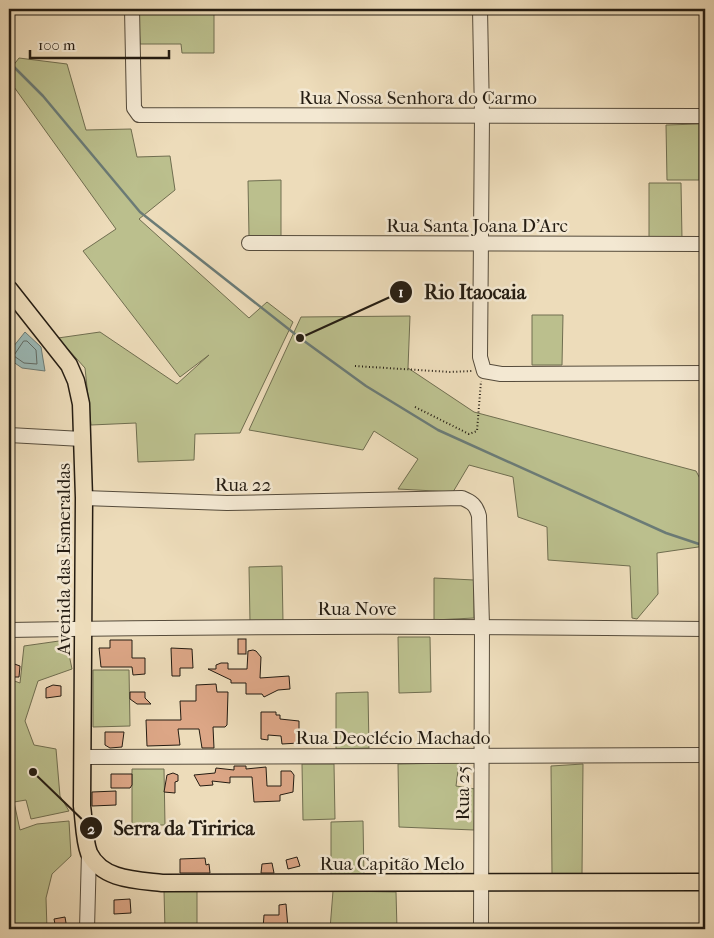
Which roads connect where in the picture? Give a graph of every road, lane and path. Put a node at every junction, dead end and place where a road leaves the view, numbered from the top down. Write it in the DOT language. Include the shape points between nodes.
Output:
graph roads {
  1 [pos="132,9"];
  2 [pos="480,9"];
  3 [pos="482,116"];
  4 [pos="705,116"];
  5 [pos="249,243"];
  6 [pos="481,244"];
  7 [pos="705,244"];
  8 [pos="9,289"];
  9 [pos="355,366"];
  10 [pos="483,371"];
  11 [pos="705,373"];
  12 [pos="415,407"];
  13 [pos="9,435"];
  14 [pos="82,439"];
  15 [pos="84,498"];
  16 [pos="482,626"];
  17 [pos="84,627"];
  18 [pos="705,629"];
  19 [pos="9,630"];
  20 [pos="480,755"];
  21 [pos="705,756"];
  22 [pos="82,757"];
  23 [pos="89,852"];
  24 [pos="705,882"];
  25 [pos="481,883"];
  26 [pos="87,929"];
  27 [pos="481,929"];
  1 -- 3 [label="street, Rua Nossa Senhora do Carmo" via="134,108 139,115"];
  2 -- 3 [label="street"];
  3 -- 4 [label="street, Rua Nossa Senhora do Carmo"];
  3 -- 6 [label="street"];
  5 -- 6 [label="street, Rua Santa Joana D'Arc"];
  6 -- 7 [label="street, Rua Santa Joana D'Arc"];
  6 -- 10 [label="street" via="480,357"];
  8 -- 14 [label="main road, Avenida das Esmeraldas" via="69,365 81,404"];
  9 -- 10 [label="path"];
  10 -- 11 [label="street" via="501,374"];
  10 -- 12 [label="path" via="476,431 469,434"];
  13 -- 14 [label="street"];
  14 -- 15 [label="main road, Avenida das Esmeraldas"];
  15 -- 16 [label="street, Rua 22" via="227,503 462,498 471,501 480,516"];
  15 -- 17 [label="main road, Avenida das Esmeraldas"];
  16 -- 17 [label="street, Rua Nove"];
  16 -- 18 [label="street, Rua Nove"];
  16 -- 20 [label="street, Rua 25"];
  17 -- 19 [label="street, Rua Nove"];
  17 -- 22 [label="main road, Avenida das Esmeraldas"];
  20 -- 21 [label="street, Rua Deoclécio Machado"];
  20 -- 22 [label="street, Rua Deoclécio Machado"];
  20 -- 25 [label="street, Rua 25"];
  22 -- 23 [label="main road, Avenida das Esmeraldas" via="82,806"];
  23 -- 25 [label="main road, Rua Capitão Melo" via="100,868 110,874 162,883"];
  23 -- 26 [label="street"];
  24 -- 25 [label="main road, Rua Capitão Melo"];
  25 -- 27 [label="street, Rua 25"];
}
